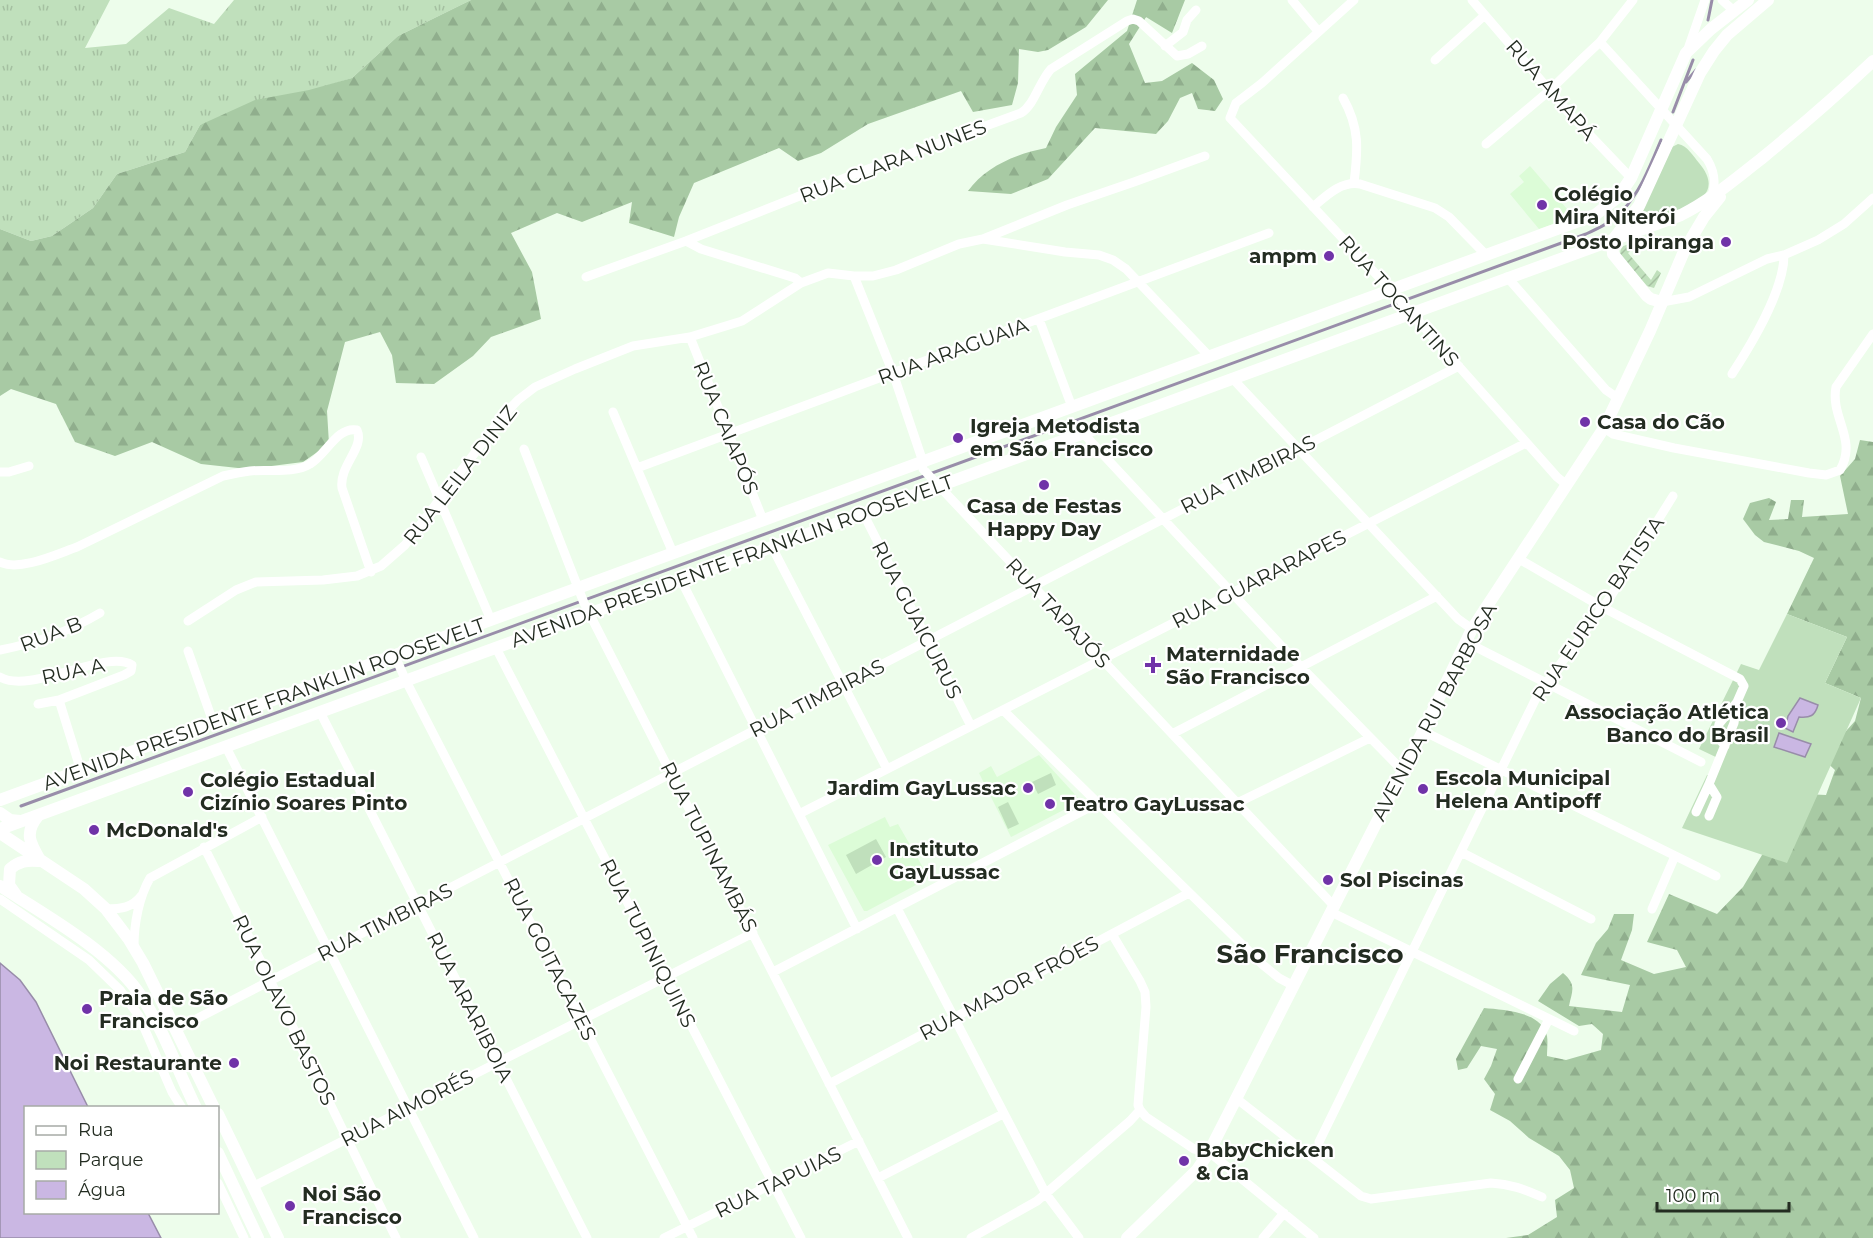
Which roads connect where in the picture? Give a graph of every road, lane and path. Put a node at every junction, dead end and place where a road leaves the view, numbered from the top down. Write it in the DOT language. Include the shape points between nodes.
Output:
graph roads {
  1 [pos="1292,0"];
  2 [pos="1354,0"];
  3 [pos="1472,0"];
  4 [pos="1634,0"];
  5 [pos="1705,0"];
  6 [pos="1722,0"];
  7 [pos="1748,0"];
  8 [pos="1768,0"];
  9 [pos="1196,10"];
  10 [pos="1734,11"];
  11 [pos="1485,15"];
  12 [pos="1318,30"];
  13 [pos="1600,42"];
  14 [pos="1165,46"];
  15 [pos="1202,46"];
  16 [pos="1686,53"];
  17 [pos="1435,60"];
  18 [pos="1873,61"];
  19 [pos="1550,91"];
  20 [pos="1343,98"];
  21 [pos="1661,108"];
  22 [pos="1676,126"];
  23 [pos="1486,144"];
  24 [pos="1646,145"];
  25 [pos="1205,156"];
  26 [pos="1632,178"];
  27 [pos="1734,180"];
  28 [pos="1354,183"];
  29 [pos="1873,198"];
  30 [pos="1705,202"];
  31 [pos="1639,206"];
  32 [pos="1313,207"];
  33 [pos="1659,223"];
  34 [pos="1269,233"];
  35 [pos="983,239"];
  36 [pos="686,241"];
  37 [pos="1612,241"];
  38 [pos="1486,255"];
  39 [pos="1784,255"];
  40 [pos="854,276"];
  41 [pos="586,277"];
  42 [pos="1507,277"];
  43 [pos="1138,282"];
  44 [pos="801,283"];
  45 [pos="1394,293"];
  46 [pos="1662,302"];
  47 [pos="1408,309"];
  48 [pos="1039,319"];
  49 [pos="1873,334"];
  50 [pos="690,337"];
  51 [pos="1209,356"];
  52 [pos="1459,366"];
  53 [pos="893,373"];
  54 [pos="1732,374"];
  55 [pos="1232,378"];
  56 [pos="1618,399"];
  57 [pos="1072,406"];
  58 [pos="613,412"];
  59 [pos="1604,428"];
  60 [pos="1083,433"];
  61 [pos="729,434"];
  62 [pos="1526,442"];
  63 [pos="524,449"];
  64 [pos="1298,449"];
  65 [pos="422,457"];
  66 [pos="923,465"];
  67 [pos="29,466"];
  68 [pos="637,468"];
  69 [pos="0,472"];
  70 [pos="935,482"];
  71 [pos="1567,485"];
  72 [pos="1673,496"];
  73 [pos="439,499"];
  74 [pos="863,513"];
  75 [pos="1163,519"];
  76 [pos="763,520"];
  77 [pos="1368,524"];
  78 [pos="771,547"];
  79 [pos="673,553"];
  80 [pos="1519,559"];
  81 [pos="0,562"];
  82 [pos="371,572"];
  83 [pos="681,580"];
  84 [pos="1033,586"];
  85 [pos="579,591"];
  86 [pos="1232,593"];
  87 [pos="1437,596"];
  88 [pos="1602,607"];
  89 [pos="587,608"];
  90 [pos="100,613"];
  91 [pos="491,620"];
  92 [pos="188,621"];
  93 [pos="1472,629"];
  94 [pos="927,641"];
  95 [pos="1466,642"];
  96 [pos="496,648"];
  97 [pos="0,650"];
  98 [pos="188,651"];
  99 [pos="1102,659"];
  100 [pos="1301,667"];
  101 [pos="400,668"];
  102 [pos="0,677"];
  103 [pos="1545,683"];
  104 [pos="843,685"];
  105 [pos="59,700"];
  106 [pos="1737,702"];
  107 [pos="38,704"];
  108 [pos="1003,710"];
  109 [pos="320,712"];
  110 [pos="213,722"];
  111 [pos="972,726"];
  112 [pos="757,729"];
  113 [pos="1423,731"];
  114 [pos="1172,734"];
  115 [pos="1370,738"];
  116 [pos="1725,746"];
  117 [pos="226,747"];
  118 [pos="1701,762"];
  119 [pos="887,770"];
  120 [pos="1402,770"];
  121 [pos="1501,770"];
  122 [pos="81,771"];
  123 [pos="672,773"];
  124 [pos="1709,784"];
  125 [pos="1,800"];
  126 [pos="1098,803"];
  127 [pos="1237,803"];
  128 [pos="1696,812"];
  129 [pos="0,813"];
  130 [pos="799,814"];
  131 [pos="39,815"];
  132 [pos="1709,816"];
  133 [pos="262,817"];
  134 [pos="584,819"];
  135 [pos="25,821"];
  136 [pos="0,831"];
  137 [pos="204,847"];
  138 [pos="1461,852"];
  139 [pos="1675,856"];
  140 [pos="40,861"];
  141 [pos="500,862"];
  142 [pos="1716,876"];
  143 [pos="0,886"];
  144 [pos="1189,892"];
  145 [pos="143,894"];
  146 [pos="18,898"];
  147 [pos="0,899"];
  148 [pos="418,905"];
  149 [pos="897,908"];
  150 [pos="106,909"];
  151 [pos="1333,909"];
  152 [pos="1652,909"];
  153 [pos="1591,919"];
  154 [pos="857,929"];
  155 [pos="753,933"];
  156 [pos="1112,934"];
  157 [pos="134,947"];
  158 [pos="329,951"];
  159 [pos="1412,952"];
  160 [pos="773,972"];
  161 [pos="666,977"];
  162 [pos="272,981"];
  163 [pos="1294,986"];
  164 [pos="954,1018"];
  165 [pos="1549,1019"];
  166 [pos="580,1021"];
  167 [pos="175,1030"];
  168 [pos="1574,1031"];
  169 [pos="497,1062"];
  170 [pos="1518,1079"];
  171 [pos="829,1084"];
  172 [pos="1238,1099"];
  173 [pos="181,1106"];
  174 [pos="196,1106"];
  175 [pos="213,1106"];
  176 [pos="408,1107"];
  177 [pos="1140,1110"];
  178 [pos="1003,1114"];
  179 [pos="219,1116"];
  180 [pos="346,1139"];
  181 [pos="859,1141"];
  182 [pos="1319,1142"];
  183 [pos="1209,1152"];
  184 [pos="219,1155"];
  185 [pos="878,1178"];
  186 [pos="773,1184"];
  187 [pos="219,1185"];
  188 [pos="254,1186"];
  189 [pos="1046,1194"];
  190 [pos="1542,1197"];
  191 [pos="1284,1213"];
  192 [pos="687,1226"];
  193 [pos="244,1238"];
  194 [pos="258,1238"];
  195 [pos="278,1238"];
  196 [pos="396,1238"];
  197 [pos="474,1238"];
  198 [pos="587,1238"];
  199 [pos="664,1238"];
  200 [pos="693,1238"];
  201 [pos="801,1238"];
  202 [pos="908,1238"];
  203 [pos="971,1238"];
  204 [pos="1078,1238"];
  205 [pos="1127,1238"];
  206 [pos="1263,1238"];
  207 [pos="1314,1238"];
  1 -- 12 [label="street"];
  2 -- 12 [label="street"];
  3 -- 11 [label="street, RUA AMAPÁ"];
  4 -- 13 [label="street"];
  5 -- 16 [label="street"];
  6 -- 10 [label="street"];
  7 -- 10 [label="main road"];
  8 -- 22 [label="main road" via="1714,51"];
  9 -- 14 [label="street" via="1183,32"];
  10 -- 16 [label="main road"];
  11 -- 17 [label="street"];
  11 -- 19 [label="street, RUA AMAPÁ"];
  12 -- 32 [label="street, RUA TOCANTINS" via="1236,104 1230,118"];
  13 -- 19 [label="street"];
  13 -- 21 [label="street"];
  14 -- 15 [label="street, RUA CLARA NUNES" via="1182,57"];
  14 -- 36 [label="street, RUA CLARA NUNES" via="1139,21 1127,21 1051,69 1021,113"];
  16 -- 21 [label="main road, AVENIDA PRESIDENTE FRANKLIN ROOSEVELT"];
  18 -- 27 [label="main road, AVENIDA RUI BARBOSA" via="1820,111"];
  19 -- 23 [label="street"];
  19 -- 26 [label="street, RUA AMAPÁ"];
  20 -- 28 [label="street" via="1357,134"];
  21 -- 22 [label="street"];
  21 -- 24 [label="main road, AVENIDA PRESIDENTE FRANKLIN ROOSEVELT"];
  22 -- 24 [label="main road"];
  22 -- 30 [label="street" via="1712,167 1715,187"];
  22 -- 31 [label="main road"];
  24 -- 26 [label="main road, AVENIDA PRESIDENTE FRANKLIN ROOSEVELT"];
  25 -- 35 [label="street"];
  26 -- 38 [label="main road, AVENIDA PRESIDENTE FRANKLIN ROOSEVELT" via="1618,197 1594,215"];
  27 -- 30 [label="main road, AVENIDA RUI BARBOSA"];
  27 -- 46 [label="main road, AVENIDA RUI BARBOSA" via="1704,217 1685,249"];
  28 -- 32 [label="street" via="1337,188"];
  28 -- 38 [label="street" via="1435,208"];
  29 -- 39 [label="street" via="1844,224"];
  30 -- 33 [label="main road, AVENIDA PRESIDENTE FRANKLIN ROOSEVELT"];
  31 -- 33 [label="main road" via="1645,220"];
  31 -- 37 [label="main road"];
  32 -- 45 [label="street, RUA TOCANTINS"];
  33 -- 37 [label="main road, AVENIDA PRESIDENTE FRANKLIN ROOSEVELT"];
  34 -- 43 [label="street, RUA ARAGUAIA"];
  35 -- 40 [label="street, RUA LEILA DINIZ" via="959,244 896,270"];
  35 -- 43 [label="street" via="1099,255 1113,260"];
  36 -- 41 [label="street, RUA CLARA NUNES"];
  36 -- 44 [label="street"];
  37 -- 42 [label="main road, AVENIDA PRESIDENTE FRANKLIN ROOSEVELT"];
  37 -- 46 [label="main road" via="1613,254 1647,296"];
  38 -- 45 [label="main road, AVENIDA PRESIDENTE FRANKLIN ROOSEVELT"];
  39 -- 46 [label="street" via="1689,297"];
  39 -- 54 [label="street" via="1770,305 1753,343"];
  40 -- 44 [label="street, RUA LEILA DINIZ" via="828,273"];
  40 -- 53 [label="street, RUA TAPAJÓS"];
  42 -- 47 [label="main road, AVENIDA PRESIDENTE FRANKLIN ROOSEVELT"];
  42 -- 56 [label="street"];
  43 -- 48 [label="street, RUA ARAGUAIA"];
  43 -- 51 [label="street"];
  44 -- 50 [label="street, RUA LEILA DINIZ" via="742,321"];
  45 -- 47 [label="street, RUA TOCANTINS"];
  45 -- 51 [label="main road, AVENIDA PRESIDENTE FRANKLIN ROOSEVELT"];
  46 -- 56 [label="main road, AVENIDA RUI BARBOSA"];
  47 -- 52 [label="street, RUA TOCANTINS"];
  47 -- 55 [label="main road, AVENIDA PRESIDENTE FRANKLIN ROOSEVELT"];
  48 -- 53 [label="street, RUA ARAGUAIA"];
  48 -- 57 [label="street"];
  49 -- 59 [label="street" via="1836,387 1834,396 1846,436 1846,460 1840,470 1826,475 1674,448 1613,434"];
  50 -- 61 [label="street, RUA CAIAPÓS"];
  50 -- 73 [label="street, RUA LEILA DINIZ" via="633,346 535,387 502,417"];
  51 -- 57 [label="main road, AVENIDA PRESIDENTE FRANKLIN ROOSEVELT"];
  52 -- 62 [label="street, RUA TOCANTINS"];
  52 -- 64 [label="street, RUA TIMBIRAS"];
  53 -- 61 [label="street, RUA ARAGUAIA"];
  53 -- 66 [label="street, RUA TAPAJÓS"];
  55 -- 60 [label="main road, AVENIDA PRESIDENTE FRANKLIN ROOSEVELT"];
  55 -- 64 [label="street"];
  56 -- 59 [label="main road, AVENIDA RUI BARBOSA"];
  57 -- 66 [label="main road, AVENIDA PRESIDENTE FRANKLIN ROOSEVELT"];
  58 -- 68 [label="street"];
  59 -- 71 [label="main road, AVENIDA RUI BARBOSA"];
  60 -- 70 [label="main road, AVENIDA PRESIDENTE FRANKLIN ROOSEVELT"];
  60 -- 75 [label="street"];
  61 -- 68 [label="street, RUA ARAGUAIA"];
  61 -- 76 [label="street, RUA CAIAPÓS"];
  62 -- 71 [label="street, RUA TOCANTINS"];
  62 -- 77 [label="street, RUA GUARARAPES"];
  63 -- 85 [label="street, RUA TUPINAMBÁS"];
  64 -- 75 [label="street, RUA TIMBIRAS"];
  64 -- 77 [label="street"];
  65 -- 73 [label="street"];
  66 -- 70 [label="street, RUA TAPAJÓS"];
  66 -- 76 [label="main road, AVENIDA PRESIDENTE FRANKLIN ROOSEVELT"];
  67 -- 69 [label="street"];
  68 -- 79 [label="street"];
  70 -- 74 [label="main road, AVENIDA PRESIDENTE FRANKLIN ROOSEVELT"];
  70 -- 84 [label="street, RUA TAPAJÓS"];
  71 -- 80 [label="main road, AVENIDA RUI BARBOSA"];
  72 -- 88 [label="street, RUA EURICO BATISTA"];
  73 -- 82 [label="street, RUA LEILA DINIZ" via="394,557"];
  73 -- 91 [label="street"];
  74 -- 78 [label="main road, AVENIDA PRESIDENTE FRANKLIN ROOSEVELT"];
  74 -- 94 [label="street, RUA GUAICURUS"];
  75 -- 84 [label="street, RUA TIMBIRAS"];
  75 -- 86 [label="street"];
  76 -- 79 [label="main road, AVENIDA PRESIDENTE FRANKLIN ROOSEVELT"];
  77 -- 86 [label="street, RUA GUARARAPES"];
  77 -- 87 [label="street"];
  78 -- 83 [label="main road, AVENIDA PRESIDENTE FRANKLIN ROOSEVELT"];
  78 -- 104 [label="street"];
  79 -- 85 [label="main road, AVENIDA PRESIDENTE FRANKLIN ROOSEVELT"];
  80 -- 88 [label="street"];
  80 -- 93 [label="main road, AVENIDA RUI BARBOSA"];
  81 -- 82 [label="street" via="15,566 61,553 223,476 307,466 350,429 357,430 360,437 343,471 342,488"];
  82 -- 92 [label="street, RUA LEILA DINIZ" via="323,580 256,582 236,590"];
  83 -- 89 [label="main road, AVENIDA PRESIDENTE FRANKLIN ROOSEVELT"];
  83 -- 112 [label="street"];
  84 -- 94 [label="street, RUA TIMBIRAS"];
  84 -- 99 [label="street, RUA TAPAJÓS"];
  85 -- 89 [label="street, RUA TUPINAMBÁS"];
  85 -- 91 [label="main road, AVENIDA PRESIDENTE FRANKLIN ROOSEVELT"];
  86 -- 99 [label="street, RUA GUARARAPES"];
  86 -- 100 [label="street"];
  87 -- 93 [label="street"];
  87 -- 100 [label="street"];
  88 -- 103 [label="street, RUA EURICO BATISTA"];
  88 -- 106 [label="street" via="1740,679 1744,686"];
  89 -- 96 [label="main road, AVENIDA PRESIDENTE FRANKLIN ROOSEVELT"];
  89 -- 123 [label="street, RUA TUPINAMBÁS"];
  90 -- 97 [label="street, RUA B" via="40,642"];
  91 -- 101 [label="main road, AVENIDA PRESIDENTE FRANKLIN ROOSEVELT"];
  93 -- 95 [label="main road, AVENIDA RUI BARBOSA"];
  94 -- 104 [label="street, RUA TIMBIRAS"];
  94 -- 111 [label="street, RUA GUAICURUS"];
  95 -- 103 [label="street"];
  95 -- 113 [label="main road, AVENIDA RUI BARBOSA"];
  96 -- 101 [label="main road, AVENIDA PRESIDENTE FRANKLIN ROOSEVELT"];
  96 -- 134 [label="street, RUA TUPINIQUINS"];
  98 -- 110 [label="street"];
  99 -- 108 [label="street, RUA GUARARAPES"];
  99 -- 114 [label="street, RUA TAPAJÓS"];
  100 -- 114 [label="street"];
  100 -- 115 [label="street"];
  101 -- 109 [label="main road, AVENIDA PRESIDENTE FRANKLIN ROOSEVELT"];
  101 -- 110 [label="main road, AVENIDA PRESIDENTE FRANKLIN ROOSEVELT"];
  101 -- 141 [label="street, RUA GOITACAZES"];
  102 -- 105 [label="street, RUA A" via="16,683 122,662 130,663 133,669"];
  103 -- 118 [label="street"];
  103 -- 121 [label="street, RUA EURICO BATISTA"];
  104 -- 112 [label="street, RUA TIMBIRAS"];
  104 -- 119 [label="street"];
  105 -- 107 [label="street"];
  105 -- 122 [label="street"];
  106 -- 116 [label="street"];
  106 -- 116 [label="street" via="1717,728 1717,736"];
  108 -- 111 [label="street, RUA GUARARAPES"];
  108 -- 126 [label="street"];
  109 -- 117 [label="main road, AVENIDA PRESIDENTE FRANKLIN ROOSEVELT"];
  109 -- 148 [label="street, RUA ARARIBOIA"];
  110 -- 122 [label="main road, AVENIDA PRESIDENTE FRANKLIN ROOSEVELT"];
  111 -- 119 [label="street, RUA GUARARAPES"];
  112 -- 123 [label="street, RUA TIMBIRAS"];
  112 -- 130 [label="street"];
  113 -- 120 [label="main road, AVENIDA RUI BARBOSA"];
  113 -- 121 [label="street"];
  114 -- 127 [label="street, RUA TAPAJÓS"];
  115 -- 120 [label="street"];
  115 -- 127 [label="street"];
  116 -- 124 [label="street"];
  117 -- 131 [label="main road, AVENIDA PRESIDENTE FRANKLIN ROOSEVELT"];
  117 -- 133 [label="street"];
  119 -- 130 [label="street, RUA GUARARAPES"];
  120 -- 151 [label="main road, AVENIDA RUI BARBOSA"];
  121 -- 138 [label="street, RUA EURICO BATISTA"];
  121 -- 139 [label="street"];
  122 -- 125 [label="main road, AVENIDA PRESIDENTE FRANKLIN ROOSEVELT"];
  123 -- 134 [label="street, RUA TIMBIRAS"];
  123 -- 155 [label="street, RUA TUPINAMBÁS"];
  124 -- 128 [label="street"];
  124 -- 132 [label="street" via="1717,797"];
  126 -- 144 [label="street"];
  126 -- 149 [label="street"];
  127 -- 151 [label="street, RUA TAPAJÓS"];
  129 -- 135 [label="main road" via="14,822"];
  130 -- 154 [label="street"];
  131 -- 135 [label="main road, AVENIDA PRESIDENTE FRANKLIN ROOSEVELT"];
  131 -- 140 [label="main road" via="29,833"];
  133 -- 137 [label="street"];
  133 -- 158 [label="street"];
  134 -- 141 [label="street, RUA TIMBIRAS"];
  134 -- 161 [label="street, RUA TUPINIQUINS"];
  135 -- 136 [label="main road, AVENIDA PRESIDENTE FRANKLIN ROOSEVELT"];
  136 -- 140 [label="main road"];
  137 -- 145 [label="street" via="150,878"];
  137 -- 162 [label="street, RUA OLAVO BASTOS"];
  138 -- 153 [label="street"];
  138 -- 159 [label="street, RUA EURICO BATISTA"];
  139 -- 142 [label="street"];
  139 -- 152 [label="street"];
  140 -- 146 [label="main road" via="27,860 10,869 9,885"];
  140 -- 150 [label="main road" via="84,889"];
  141 -- 148 [label="street, RUA TIMBIRAS"];
  141 -- 166 [label="street, RUA GOITACAZES"];
  143 -- 146 [label="main road"];
  144 -- 156 [label="street, RUA MAJOR FRÓES"];
  144 -- 163 [label="street" via="1263,965"];
  145 -- 150 [label="street" via="129,907"];
  145 -- 157 [label="street"];
  146 -- 174 [label="main road" via="96,950 127,979 150,1011"];
  147 -- 173 [label="street" via="88,960 120,990 139,1016"];
  148 -- 158 [label="street, RUA TIMBIRAS"];
  148 -- 169 [label="street, RUA ARARIBOIA"];
  149 -- 154 [label="street"];
  149 -- 164 [label="street"];
  150 -- 157 [label="main road"];
  151 -- 159 [label="street"];
  151 -- 163 [label="main road, AVENIDA RUI BARBOSA"];
  154 -- 160 [label="street"];
  155 -- 160 [label="street, RUA TUPINAMBÁS"];
  155 -- 161 [label="street, RUA AIMORÉS"];
  156 -- 164 [label="street, RUA MAJOR FRÓES"];
  156 -- 177 [label="street" via="1145,992"];
  157 -- 167 [label="main road"];
  158 -- 162 [label="street, RUA TIMBIRAS"];
  158 -- 176 [label="street"];
  159 -- 165 [label="street"];
  159 -- 182 [label="street, RUA EURICO BATISTA"];
  160 -- 171 [label="street, RUA TUPINAMBÁS"];
  161 -- 166 [label="street, RUA AIMORÉS"];
  161 -- 186 [label="street, RUA TUPINIQUINS"];
  162 -- 167 [label="street, RUA TIMBIRAS"];
  162 -- 180 [label="street, RUA OLAVO BASTOS"];
  163 -- 172 [label="main road, AVENIDA RUI BARBOSA"];
  164 -- 171 [label="street, RUA MAJOR FRÓES"];
  164 -- 178 [label="street"];
  165 -- 168 [label="street"];
  165 -- 170 [label="street"];
  166 -- 169 [label="street, RUA AIMORÉS"];
  166 -- 192 [label="street, RUA GOITACAZES"];
  167 -- 175 [label="main road"];
  169 -- 176 [label="street, RUA AIMORÉS"];
  169 -- 198 [label="street, RUA ARARIBOIA"];
  171 -- 181 [label="street, RUA TUPINAMBÁS"];
  172 -- 183 [label="main road, AVENIDA RUI BARBOSA"];
  172 -- 190 [label="street" via="1361,1196 1371,1199 1491,1183 1521,1187"];
  176 -- 180 [label="street, RUA AIMORÉS"];
  176 -- 197 [label="street"];
  177 -- 183 [label="street" via="1194,1149"];
  177 -- 189 [label="street"];
  178 -- 185 [label="street"];
  178 -- 189 [label="street"];
  179 -- 188 [label="main road"];
  180 -- 188 [label="street, RUA AIMORÉS"];
  180 -- 196 [label="street, RUA OLAVO BASTOS"];
  181 -- 185 [label="street, RUA TUPINAMBÁS"];
  181 -- 186 [label="street, RUA TAPUIAS"];
  183 -- 191 [label="street"];
  183 -- 205 [label="main road, AVENIDA RUI BARBOSA" via="1197,1170"];
  184 -- 194 [label="main road"];
  185 -- 202 [label="street, RUA TUPINAMBÁS"];
  186 -- 192 [label="street, RUA TAPUIAS"];
  186 -- 201 [label="street, RUA TUPINIQUINS"];
  187 -- 193 [label="street"];
  188 -- 195 [label="main road"];
  189 -- 203 [label="street"];
  189 -- 204 [label="street"];
  191 -- 206 [label="street"];
  191 -- 207 [label="street"];
  192 -- 199 [label="street, RUA TAPUIAS"];
  192 -- 200 [label="street, RUA GOITACAZES"];
}
